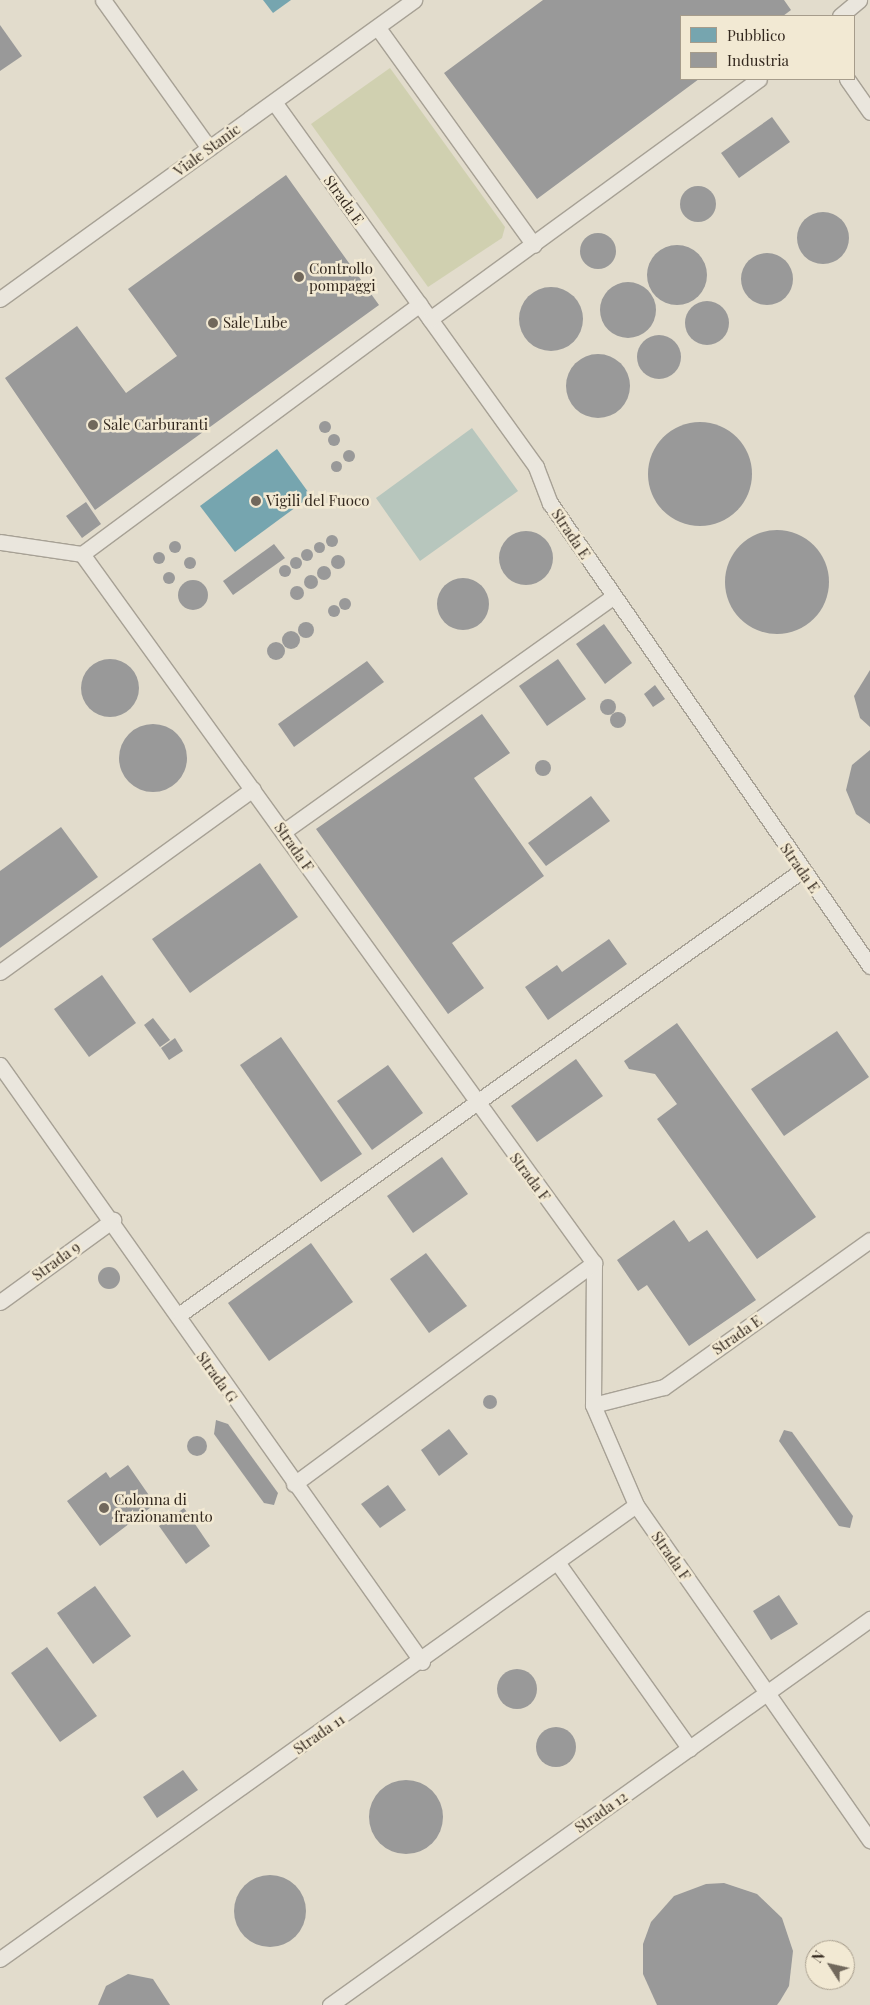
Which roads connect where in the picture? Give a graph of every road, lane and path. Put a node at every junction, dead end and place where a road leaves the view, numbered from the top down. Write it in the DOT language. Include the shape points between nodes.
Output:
graph roads {
  1 [pos="103,0"];
  2 [pos="409,1"];
  3 [pos="854,2"];
  4 [pos="841,15"];
  5 [pos="378,28"];
  6 [pos="758,80"];
  7 [pos="847,80"];
  8 [pos="274,102"];
  9 [pos="870,112"];
  10 [pos="209,148"];
  11 [pos="534,245"];
  12 [pos="0,299"];
  13 [pos="420,304"];
  14 [pos="430,319"];
  15 [pos="0,542"];
  16 [pos="82,554"];
  17 [pos="613,597"];
  18 [pos="253,789"];
  19 [pos="284,832"];
  20 [pos="801,870"];
  21 [pos="870,966"];
  22 [pos="0,972"];
  23 [pos="0,1065"];
  24 [pos="474,1103"];
  25 [pos="113,1220"];
  26 [pos="870,1240"];
  27 [pos="594,1263"];
  28 [pos="0,1302"];
  29 [pos="180,1314"];
  30 [pos="593,1405"];
  31 [pos="294,1484"];
  32 [pos="636,1505"];
  33 [pos="557,1562"];
  34 [pos="870,1619"];
  35 [pos="422,1662"];
  36 [pos="768,1692"];
  37 [pos="690,1749"];
  38 [pos="870,1841"];
  39 [pos="0,1959"];
  40 [pos="330,2005"];
  1 -- 10 [label="lane"];
  2 -- 5 [label="lane, Viale Stanic"];
  3 -- 4 [label="lane"];
  5 -- 8 [label="lane, Viale Stanic"];
  5 -- 11 [label="lane"];
  6 -- 11 [label="lane"];
  7 -- 9 [label="lane"];
  8 -- 10 [label="lane, Viale Stanic"];
  8 -- 13 [label="lane, Strada E"];
  10 -- 12 [label="lane, Viale Stanic"];
  11 -- 14 [label="lane"];
  13 -- 14 [label="lane, Strada E"];
  13 -- 16 [label="lane"];
  14 -- 17 [label="lane, Strada E" via="536,467 550,504"];
  15 -- 16 [label="lane"];
  16 -- 18 [label="lane, Strada F"];
  17 -- 19 [label="lane"];
  17 -- 20 [label="lane, Strada E"];
  18 -- 19 [label="lane, Strada F"];
  18 -- 22 [label="lane"];
  19 -- 24 [label="lane, Strada F"];
  20 -- 21 [label="lane, Strada E"];
  20 -- 24 [label="lane"];
  23 -- 25 [label="lane, Strada G"];
  24 -- 27 [label="lane, Strada F"];
  24 -- 29 [label="lane"];
  25 -- 28 [label="lane, Strada 9"];
  25 -- 29 [label="lane, Strada G"];
  26 -- 30 [label="lane, Strada E" via="664,1387"];
  27 -- 30 [label="lane, Strada F"];
  27 -- 31 [label="lane"];
  29 -- 31 [label="lane, Strada G" via="195,1335 196,1346"];
  30 -- 32 [label="lane, Strada F"];
  31 -- 35 [label="lane, Strada G"];
  32 -- 33 [label="lane, Strada 11"];
  32 -- 36 [label="lane, Strada F"];
  33 -- 35 [label="lane, Strada 11"];
  33 -- 37 [label="lane"];
  34 -- 36 [label="lane, Strada 12"];
  35 -- 39 [label="lane, Strada 11"];
  36 -- 37 [label="lane, Strada 12"];
  36 -- 38 [label="lane, Strada F"];
  37 -- 40 [label="lane, Strada 12"];
}
